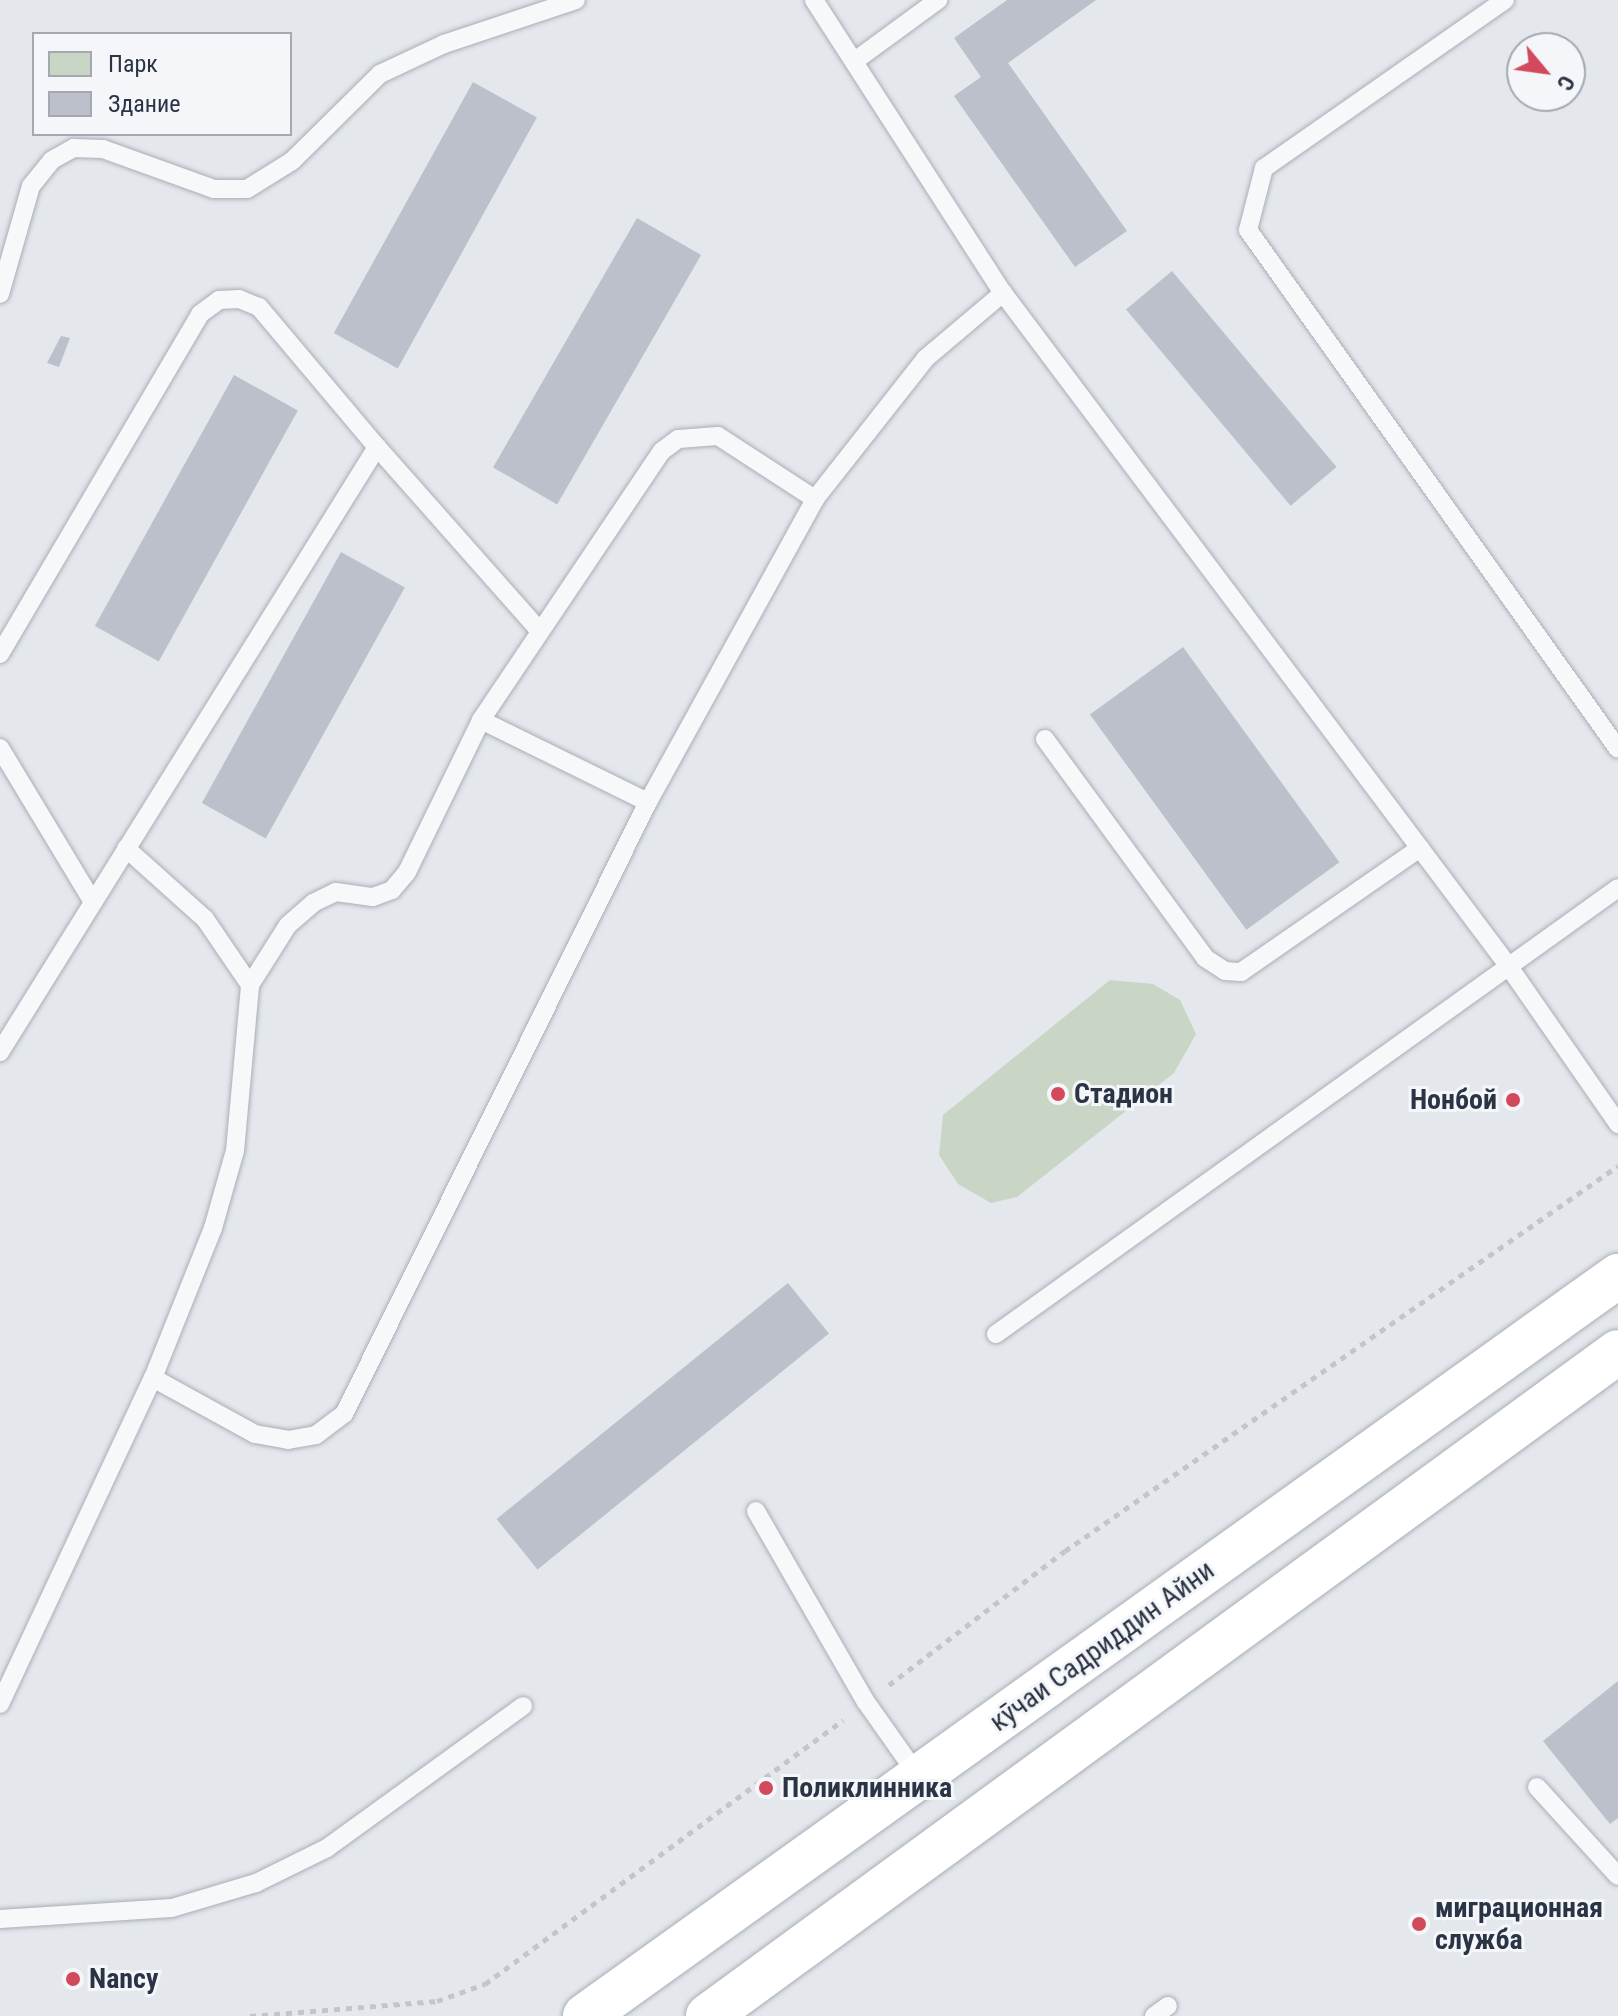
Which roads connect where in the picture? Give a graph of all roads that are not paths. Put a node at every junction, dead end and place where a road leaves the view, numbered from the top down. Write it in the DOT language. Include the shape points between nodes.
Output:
graph roads {
  1 [pos="576,0"];
  2 [pos="814,0"];
  3 [pos="938,0"];
  4 [pos="1505,0"];
  5 [pos="856,60"];
  6 [pos="1003,293"];
  7 [pos="0,294"];
  8 [pos="377,447"];
  9 [pos="815,499"];
  10 [pos="538,629"];
  11 [pos="0,654"];
  12 [pos="481,720"];
  13 [pos="1045,739"];
  14 [pos="0,748"];
  15 [pos="1618,749"];
  16 [pos="648,802"];
  17 [pos="126,848"];
  18 [pos="1420,848"];
  19 [pos="1618,888"];
  20 [pos="93,902"];
  21 [pos="1507,964"];
  22 [pos="250,985"];
  23 [pos="0,1052"];
  24 [pos="1618,1124"];
  25 [pos="1618,1276"];
  26 [pos="996,1334"];
  27 [pos="1618,1352"];
  28 [pos="153,1378"];
  29 [pos="756,1511"];
  30 [pos="0,1704"];
  31 [pos="523,1706"];
  32 [pos="919,1777"];
  33 [pos="1537,1787"];
  34 [pos="1618,1876"];
  35 [pos="0,1919"];
  36 [pos="585,2016"];
  37 [pos="708,2016"];
  1 -- 7 [label="lane" via="444,44 380,74 292,161 247,189 214,189 103,149 74,148 52,160 31,186"];
  2 -- 5 [label="lane"];
  3 -- 5 [label="lane"];
  4 -- 15 [label="lane" via="1264,168 1248,230"];
  5 -- 6 [label="lane"];
  6 -- 9 [label="lane" via="926,358"];
  6 -- 18 [label="lane"];
  8 -- 10 [label="lane"];
  8 -- 11 [label="lane" via="259,307 239,299 219,300 200,314"];
  8 -- 17 [label="lane"];
  9 -- 10 [label="lane" via="718,436 678,439 662,451"];
  9 -- 16 [label="lane"];
  10 -- 12 [label="lane"];
  12 -- 16 [label="lane"];
  12 -- 22 [label="lane" via="407,872 392,890 373,897 336,892 313,903 288,925"];
  13 -- 18 [label="lane" via="1205,958 1225,971 1241,972"];
  14 -- 20 [label="lane"];
  16 -- 28 [label="lane" via="344,1414 316,1435 288,1440 255,1434"];
  17 -- 20 [label="lane"];
  17 -- 22 [label="lane" via="205,919"];
  18 -- 21 [label="lane"];
  19 -- 21 [label="lane"];
  20 -- 23 [label="lane"];
  21 -- 24 [label="lane"];
  21 -- 26 [label="lane"];
  22 -- 28 [label="lane" via="235,1151 213,1228"];
  25 -- 32 [label="highway, кӯчаи Садриддин Айни"];
  27 -- 37 [label="highway"];
  28 -- 30 [label="lane"];
  29 -- 32 [label="lane" via="866,1702"];
  31 -- 35 [label="lane" via="327,1848 256,1883 172,1908"];
  32 -- 36 [label="highway, кӯчаи Садриддин Айни"];
  33 -- 34 [label="lane"];
}
